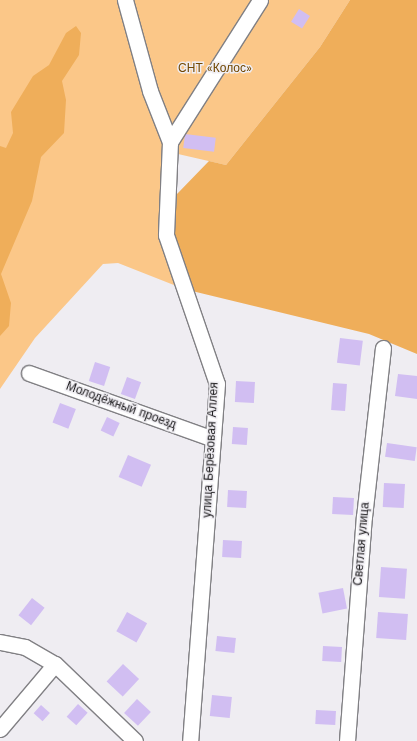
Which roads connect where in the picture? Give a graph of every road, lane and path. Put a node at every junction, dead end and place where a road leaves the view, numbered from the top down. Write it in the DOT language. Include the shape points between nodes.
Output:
graph roads {
  1 [pos="125,0"];
  2 [pos="260,0"];
  3 [pos="170,142"];
  4 [pos="383,348"];
  5 [pos="29,373"];
  6 [pos="213,439"];
  7 [pos="0,642"];
  8 [pos="55,664"];
  9 [pos="0,729"];
  10 [pos="135,741"];
  11 [pos="190,741"];
  12 [pos="347,741"];
  1 -- 3 [label="street" via="150,91"];
  2 -- 3 [label="street"];
  3 -- 6 [label="street, улица Берёзовая Аллея" via="166,235 217,384"];
  4 -- 12 [label="street, Светлая улица" via="364,517"];
  5 -- 6 [label="street, Молодёжный проезд"];
  6 -- 11 [label="street, улица Берёзовая Аллея"];
  7 -- 8 [label="street" via="25,647"];
  8 -- 9 [label="street"];
  8 -- 10 [label="street"];
}
